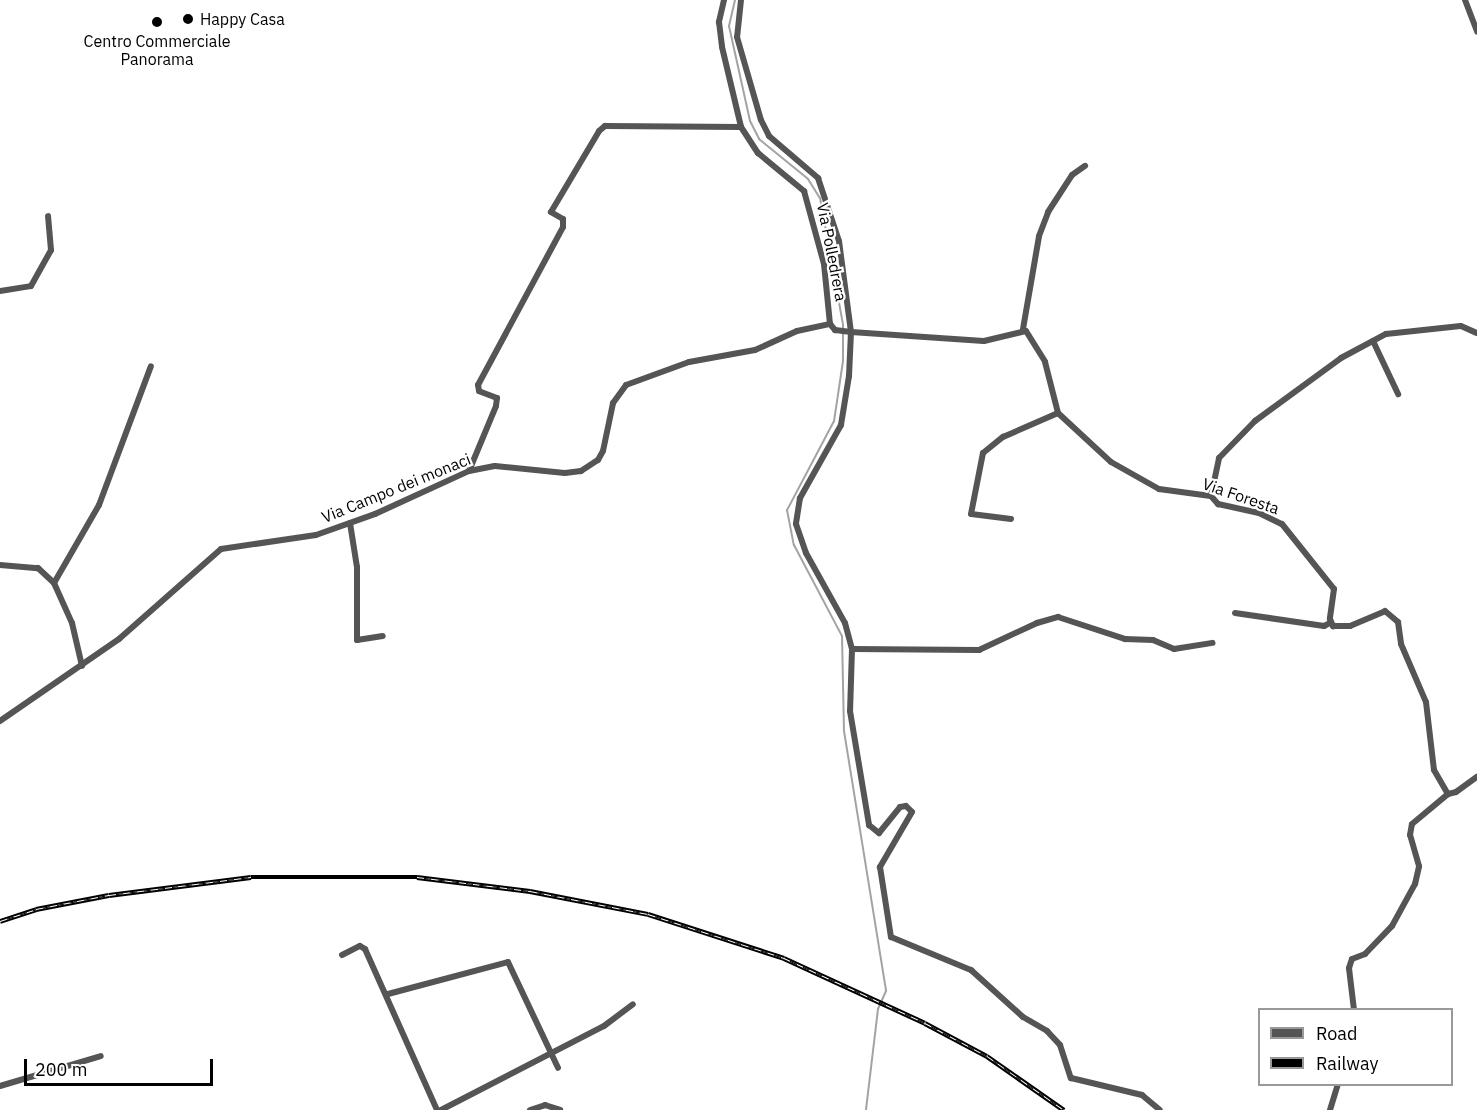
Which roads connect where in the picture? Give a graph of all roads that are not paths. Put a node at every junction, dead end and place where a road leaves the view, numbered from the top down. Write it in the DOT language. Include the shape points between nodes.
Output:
graph roads {
  1 [pos="724,0"];
  2 [pos="741,0"];
  3 [pos="1465,0"];
  4 [pos="1477,32"];
  5 [pos="741,127"];
  6 [pos="1085,166"];
  7 [pos="48,216"];
  8 [pos="0,291"];
  9 [pos="830,324"];
  10 [pos="1023,329"];
  11 [pos="850,332"];
  12 [pos="1477,333"];
  13 [pos="1373,341"];
  14 [pos="151,366"];
  15 [pos="1398,394"];
  16 [pos="1058,413"];
  17 [pos="469,471"];
  18 [pos="1211,496"];
  19 [pos="1011,519"];
  20 [pos="350,523"];
  21 [pos="0,565"];
  22 [pos="54,583"];
  23 [pos="1235,613"];
  24 [pos="1330,623"];
  25 [pos="383,636"];
  26 [pos="1213,643"];
  27 [pos="852,649"];
  28 [pos="82,666"];
  29 [pos="0,721"];
  30 [pos="1477,777"];
  31 [pos="1448,794"];
  32 [pos="342,955"];
  33 [pos="388,994"];
  34 [pos="633,1004"];
  35 [pos="1354,1008"];
  36 [pos="551,1053"];
  37 [pos="101,1056"];
  38 [pos="558,1068"];
  39 [pos="0,1086"];
  40 [pos="1337,1086"];
  41 [pos="436,1110"];
  42 [pos="441,1110"];
  43 [pos="530,1110"];
  44 [pos="560,1110"];
  45 [pos="1160,1110"];
  46 [pos="1330,1110"];
  1 -- 5 [label="street, Via Polledrera" via="719,22 722,47"];
  2 -- 11 [label="street" via="737,37 760,120 769,136 818,177 831,209"];
  3 -- 4 [label="street"];
  5 -- 9 [label="street, Via Polledrera" via="758,153 804,191 821,253"];
  5 -- 17 [label="street" via="605,126 599,131 551,212 563,219 563,227 478,385 479,390 497,398"];
  6 -- 10 [label="street" via="1072,175 1048,212 1039,236"];
  7 -- 8 [label="street" via="51,250 31,286"];
  9 -- 11 [label="street" via="836,330"];
  9 -- 17 [label="street, Via Campo dei monaci" via="797,331 755,350 688,362 626,385 613,403 603,451 598,460 581,471 495,466"];
  10 -- 11 [label="street" via="984,340"];
  10 -- 16 [label="street" via="1045,362"];
  11 -- 27 [label="street" via="841,425 800,498 795,518 801,541 844,623"];
  12 -- 13 [label="street" via="1468,328 1449,327 1386,334"];
  13 -- 15 [label="street"];
  13 -- 18 [label="street" via="1341,358 1255,421 1219,458"];
  14 -- 22 [label="street" via="99,505"];
  16 -- 18 [label="street, Via Foresta" via="1112,462 1160,489"];
  16 -- 19 [label="street" via="1003,437 983,453 971,514"];
  17 -- 20 [label="street, Via Campo dei monaci"];
  18 -- 24 [label="street, Via Foresta" via="1218,504 1259,513 1282,524 1334,589"];
  20 -- 25 [label="street" via="357,567 357,640"];
  20 -- 28 [label="street, Via Campo dei monaci" via="316,535 221,549 119,639"];
  21 -- 22 [label="street" via="38,568"];
  22 -- 28 [label="street" via="72,623"];
  23 -- 24 [label="street" via="1324,626"];
  24 -- 31 [label="street" via="1335,627 1350,626 1385,611 1398,621 1401,644 1426,702 1434,770"];
  26 -- 27 [label="street" via="1174,649 1154,640 1125,639 1058,617 979,650"];
  27 -- 45 [label="street" via="850,711 869,825 879,833 900,807 906,806 912,812 880,867 891,937 971,970 1060,1045 1071,1078 1142,1095"];
  28 -- 29 [label="street, Via Campo dei monaci"];
  30 -- 31 [label="street"];
  31 -- 35 [label="street" via="1416,819 1410,829 1419,866 1406,905 1365,954 1352,959 1349,968"];
  32 -- 33 [label="street" via="360,946 365,949"];
  33 -- 36 [label="street" via="508,962"];
  33 -- 41 [label="street"];
  34 -- 36 [label="street" via="604,1026"];
  36 -- 38 [label="street"];
  36 -- 42 [label="street"];
  37 -- 39 [label="street"];
  40 -- 46 [label="street"];
  43 -- 44 [label="street" via="545,1105"];
}
